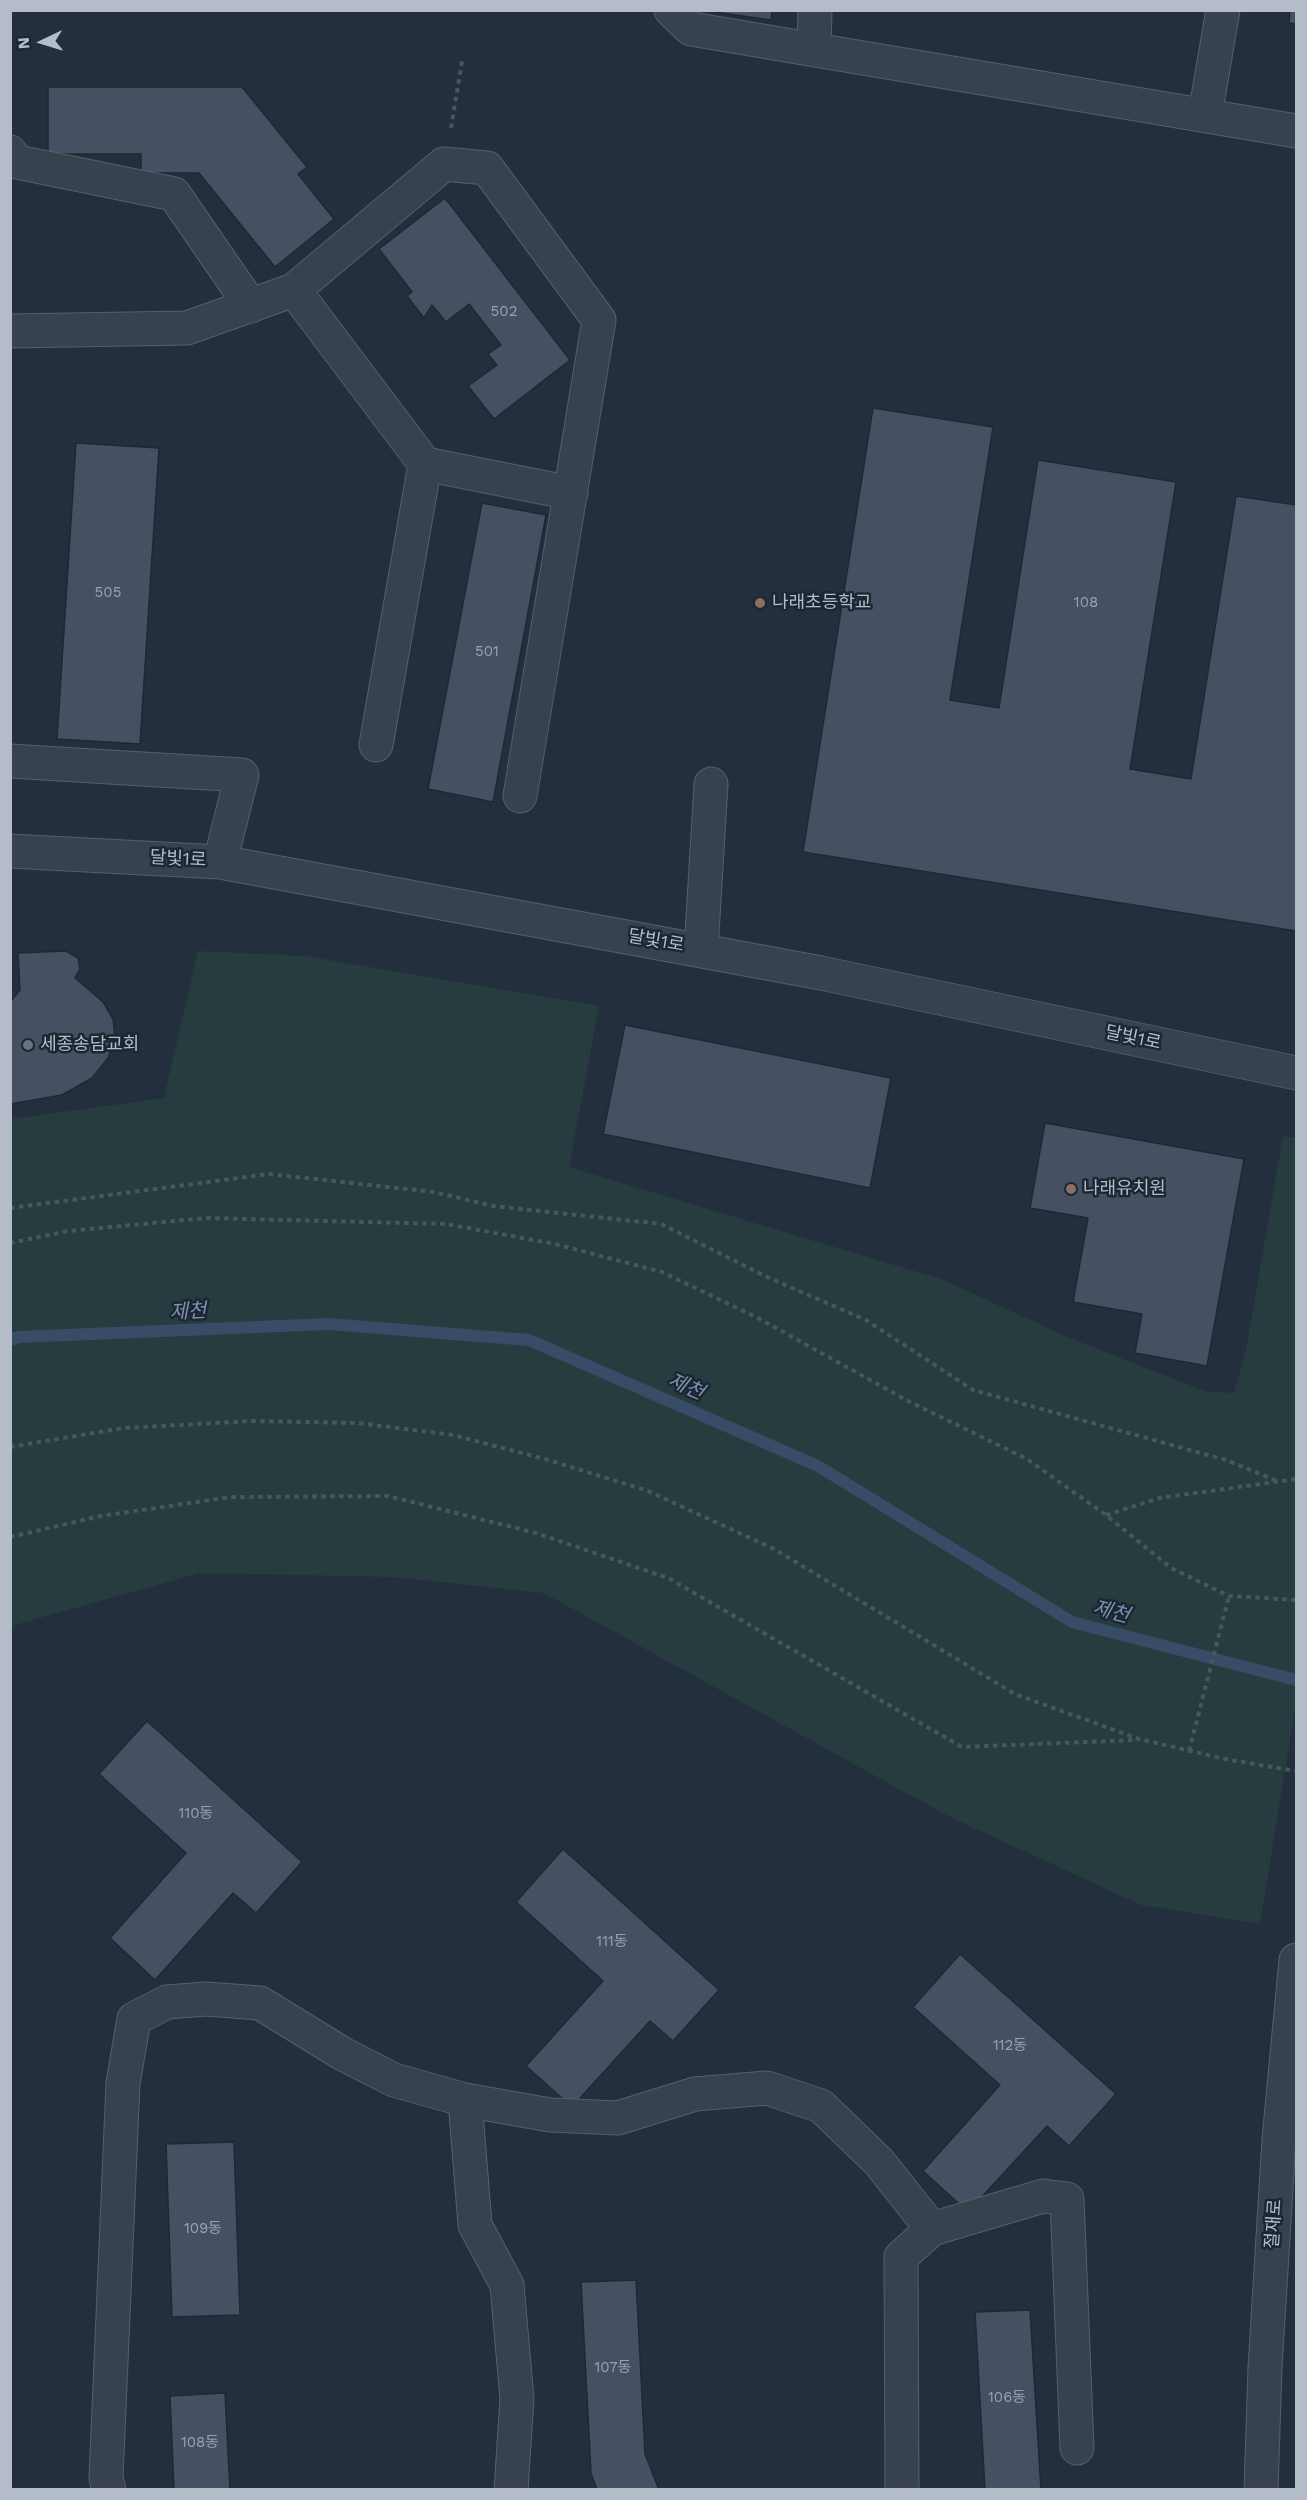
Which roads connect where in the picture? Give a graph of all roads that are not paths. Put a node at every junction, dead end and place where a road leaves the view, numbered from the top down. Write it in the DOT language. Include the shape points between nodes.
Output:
graph roads {
  1 [pos="671,10"];
  2 [pos="815,10"];
  3 [pos="1223,10"];
  4 [pos="814,50"];
  5 [pos="1205,115"];
  6 [pos="1296,131"];
  7 [pos="10,152"];
  8 [pos="294,290"];
  9 [pos="251,306"];
  10 [pos="10,331"];
  11 [pos="425,464"];
  12 [pos="571,493"];
  13 [pos="376,746"];
  14 [pos="10,761"];
  15 [pos="711,784"];
  16 [pos="520,796"];
  17 [pos="10,851"];
  18 [pos="220,862"];
  19 [pos="701,950"];
  20 [pos="1296,1072"];
  21 [pos="1296,1960"];
  22 [pos="465,2100"];
  23 [pos="932,2229"];
  24 [pos="1077,2448"];
  25 [pos="109,2490"];
  26 [pos="511,2490"];
  27 [pos="902,2490"];
  28 [pos="1261,2490"];
  1 -- 4 [label="street" via="691,29"];
  2 -- 4 [label="street"];
  3 -- 5 [label="street"];
  4 -- 5 [label="street"];
  5 -- 6 [label="street"];
  7 -- 9 [label="street" via="17,162 174,194"];
  8 -- 9 [label="street"];
  8 -- 11 [label="street"];
  8 -- 12 [label="street" via="444,164 487,168 599,320"];
  9 -- 10 [label="street" via="187,328"];
  11 -- 12 [label="street"];
  11 -- 13 [label="street"];
  12 -- 16 [label="street"];
  14 -- 18 [label="street" via="242,775"];
  15 -- 19 [label="street"];
  17 -- 18 [label="street, 달빛1로"];
  18 -- 19 [label="street, 달빛1로"];
  19 -- 20 [label="street, 달빛1로"];
  21 -- 28 [label="street, 절재로" via="1279,2139 1264,2368"];
  22 -- 23 [label="street" via="550,2115 618,2118 695,2094 767,2088 821,2106 879,2162"];
  22 -- 25 [label="street" via="394,2080 260,2003 206,1999 167,2002 134,2019 123,2083 106,2478"];
  22 -- 26 [label="street" via="475,2225 507,2285 517,2399"];
  23 -- 24 [label="street" via="1043,2196 1067,2199"];
  23 -- 27 [label="street" via="901,2257"];
}
